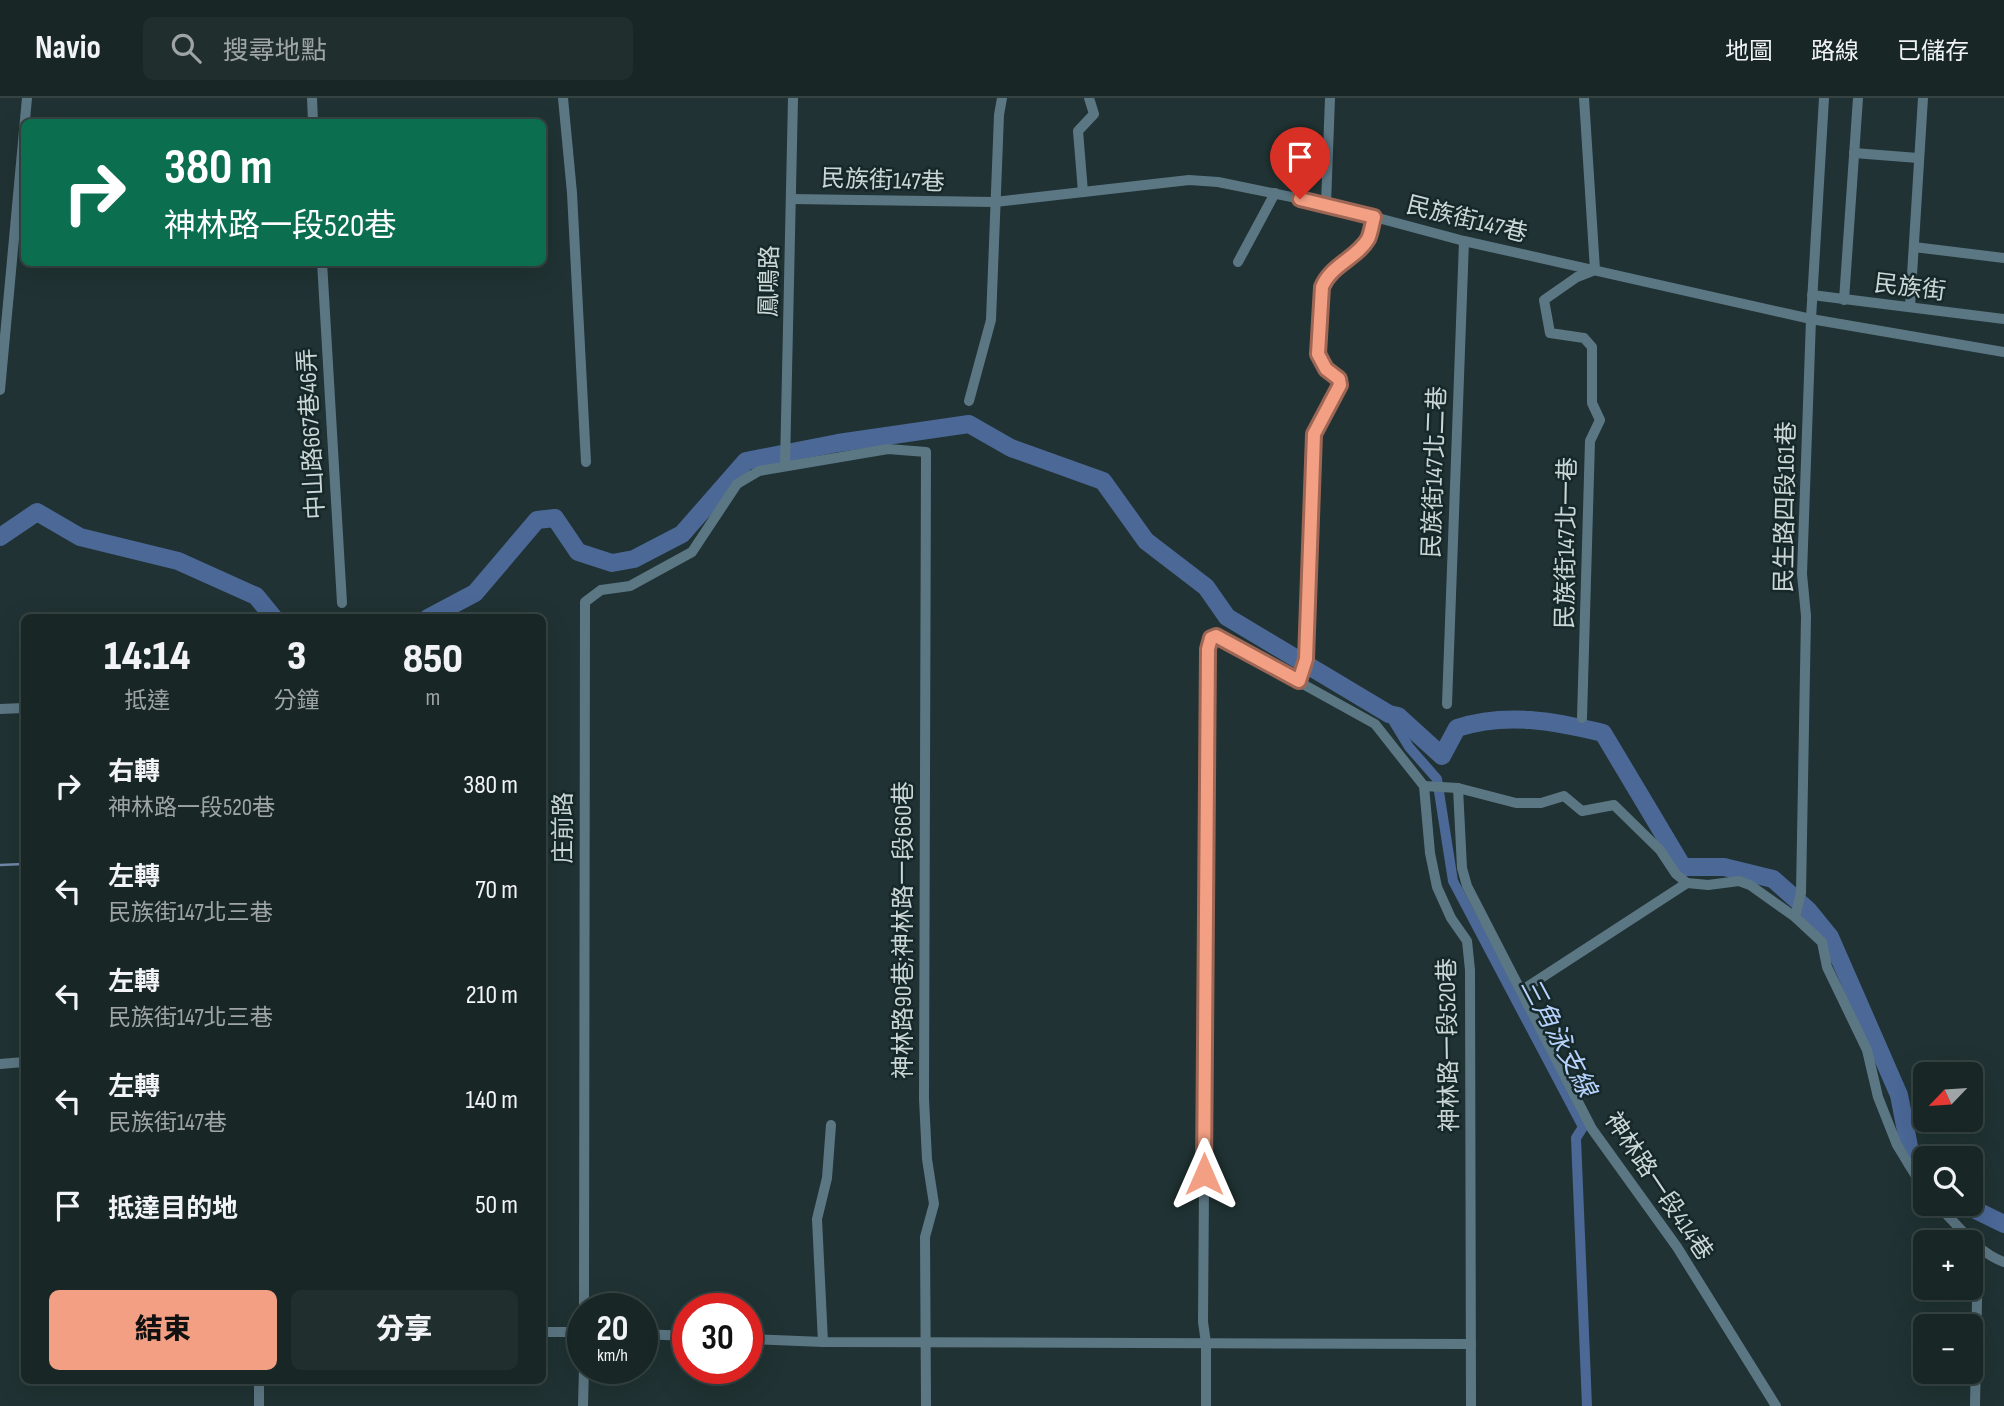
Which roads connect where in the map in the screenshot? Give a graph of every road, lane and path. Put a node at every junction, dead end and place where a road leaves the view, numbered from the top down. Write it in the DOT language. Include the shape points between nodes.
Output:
graph roads {
  1 [pos="27,98"];
  2 [pos="312,98"];
  3 [pos="563,98"];
  4 [pos="793,98"];
  5 [pos="1002,98"];
  6 [pos="1088,98"];
  7 [pos="1330,98"];
  8 [pos="1584,98"];
  9 [pos="1824,98"];
  10 [pos="1858,98"];
  11 [pos="1923,98"];
  12 [pos="25,119"];
  13 [pos="313,119"];
  14 [pos="1854,153"];
  15 [pos="1919,158"];
  16 [pos="21,163"];
  17 [pos="1083,192"];
  18 [pos="1275,193"];
  19 [pos="791,199"];
  20 [pos="995,202"];
  21 [pos="1326,204"];
  22 [pos="1374,217"];
  23 [pos="1464,242"];
  24 [pos="1914,247"];
  25 [pos="2004,258"];
  26 [pos="1238,262"];
  27 [pos="321,266"];
  28 [pos="1595,270"];
  29 [pos="1812,295"];
  30 [pos="1844,300"];
  31 [pos="1910,307"];
  32 [pos="1811,319"];
  33 [pos="2004,319"];
  34 [pos="2004,352"];
  35 [pos="0,390"];
  36 [pos="969,401"];
  37 [pos="586,462"];
  38 [pos="785,466"];
  39 [pos="342,603"];
  40 [pos="1299,681"];
  41 [pos="1447,704"];
  42 [pos="21,708"];
  43 [pos="0,709"];
  44 [pos="1582,718"];
  45 [pos="1424,786"];
  46 [pos="1458,788"];
  47 [pos="1688,883"];
  48 [pos="1795,917"];
  49 [pos="1521,991"];
  50 [pos="21,1062"];
  51 [pos="0,1064"];
  52 [pos="831,1125"];
  53 [pos="1913,1171"];
  54 [pos="1948,1216"];
  55 [pos="1961,1230"];
  56 [pos="1983,1251"];
  57 [pos="2004,1262"];
  58 [pos="584,1293"];
  59 [pos="1977,1300"];
  60 [pos="546,1332"];
  61 [pos="567,1332"];
  62 [pos="763,1340"];
  63 [pos="823,1342"];
  64 [pos="925,1342"];
  65 [pos="1206,1343"];
  66 [pos="1471,1344"];
  67 [pos="259,1384"];
  68 [pos="584,1384"];
  69 [pos="259,1406"];
  70 [pos="583,1406"];
  71 [pos="926,1406"];
  72 [pos="1206,1406"];
  73 [pos="1471,1406"];
  74 [pos="1776,1406"];
  75 [pos="1975,1406"];
  1 -- 12 [label="street"];
  2 -- 13 [label="street"];
  3 -- 37 [label="street"];
  4 -- 19 [label="street, 鳳鳴路"];
  5 -- 20 [label="street"];
  6 -- 17 [label="street" via="1094,114 1078,131"];
  7 -- 21 [label="street"];
  8 -- 28 [label="street"];
  9 -- 29 [label="street, 民生路四段161巷"];
  10 -- 14 [label="street"];
  11 -- 15 [label="street"];
  14 -- 15 [label="street"];
  14 -- 30 [label="street"];
  15 -- 24 [label="street"];
  16 -- 35 [label="street"];
  17 -- 18 [label="street, 民族街147巷" via="1189,180"];
  17 -- 20 [label="street, 民族街147巷"];
  18 -- 21 [label="street, 民族街147巷"];
  18 -- 26 [label="street"];
  19 -- 20 [label="street, 民族街147巷"];
  19 -- 38 [label="street, 鳳鳴路"];
  20 -- 36 [label="street" via="991,320"];
  21 -- 22 [label="street, 民族街147巷"];
  22 -- 23 [label="street, 民族街147巷"];
  22 -- 40 [label="street" via="1367,240 1332,271 1322,287 1318,354 1340,385 1314,434 1306,659"];
  23 -- 28 [label="street, 民族街147巷"];
  23 -- 41 [label="street, 民族街147北二巷"];
  24 -- 25 [label="street"];
  24 -- 31 [label="street"];
  27 -- 39 [label="street, 中山路667巷46弄"];
  28 -- 32 [label="street, 民族街147巷"];
  28 -- 44 [label="street, 民族街147北一巷" via="1577,276 1544,300 1543,308 1550,333 1584,338 1592,346 1592,403 1600,420 1590,441"];
  29 -- 30 [label="street, 民族街"];
  29 -- 32 [label="street, 民生路四段161巷"];
  30 -- 31 [label="street, 民族街"];
  31 -- 33 [label="street, 民族街"];
  32 -- 34 [label="street, 民族街147巷"];
  32 -- 48 [label="street, 民生路四段161巷" via="1802,575 1806,616 1801,893"];
  38 -- 58 [label="street, 庄前路" via="759,471 737,484 692,552 629,586 601,590 585,602"];
  38 -- 64 [label="street, 神林路90巷;神林路一段660巷" via="888,449 926,453 924,1099 926,1159 934,1204 925,1237"];
  40 -- 45 [label="street" via="1375,724"];
  40 -- 65 [label="street" via="1216,636 1211,638"];
  42 -- 43 [label="street"];
  45 -- 46 [label="street"];
  45 -- 66 [label="street, 神林路一段520巷" via="1437,887 1467,942 1471,970"];
  46 -- 47 [label="street" via="1516,803 1541,803 1564,796 1582,811 1614,805"];
  46 -- 49 [label="street, 神林路一段414巷" via="1467,886"];
  47 -- 48 [label="street" via="1708,886 1739,881"];
  47 -- 49 [label="street"];
  48 -- 53 [label="street" via="1822,942 1827,967 1867,1050 1878,1097 1897,1145"];
  49 -- 74 [label="street, 神林路一段414巷" via="1592,1129 1677,1247"];
  50 -- 51 [label="street"];
  52 -- 63 [label="street" via="827,1178 817,1219"];
  54 -- 55 [label="street"];
  56 -- 57 [label="street"];
  59 -- 75 [label="street"];
  60 -- 61 [label="street"];
  62 -- 63 [label="street"];
  63 -- 64 [label="street"];
  64 -- 65 [label="street"];
  64 -- 71 [label="street, 神林路90巷;神林路一段660巷"];
  65 -- 66 [label="street"];
  65 -- 72 [label="street"];
  66 -- 73 [label="street, 神林路一段520巷"];
  67 -- 69 [label="street"];
  68 -- 70 [label="street"];
}
